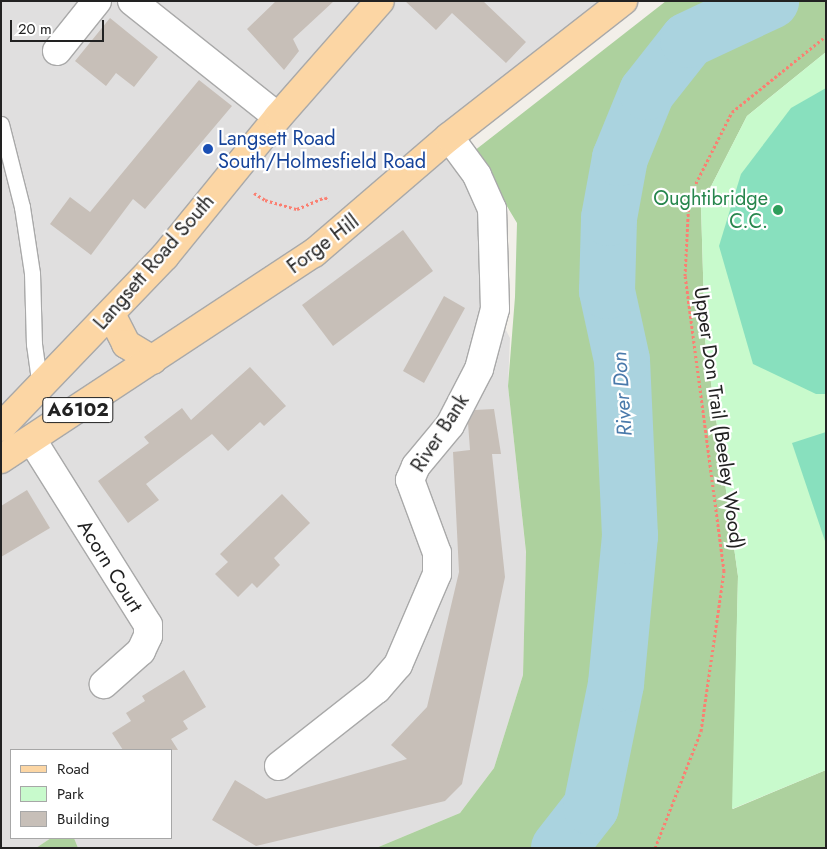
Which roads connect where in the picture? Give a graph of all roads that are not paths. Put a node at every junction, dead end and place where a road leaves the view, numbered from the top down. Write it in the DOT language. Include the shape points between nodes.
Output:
graph roads {
  1 [pos="97,1"];
  2 [pos="132,1"];
  3 [pos="380,1"];
  4 [pos="623,1"];
  5 [pos="57,50"];
  6 [pos="278,117"];
  7 [pos="1,124"];
  8 [pos="449,137"];
  9 [pos="112,314"];
  10 [pos="153,360"];
  11 [pos="40,387"];
  12 [pos="1,427"];
  13 [pos="32,440"];
  14 [pos="1,459"];
  15 [pos="104,684"];
  16 [pos="280,766"];
  1 -- 5 [label="street"];
  2 -- 6 [label="street"];
  3 -- 6 [label="main road, Langsett Road South / A6102"];
  4 -- 8 [label="main road, Forge Hill / A6102"];
  6 -- 9 [label="main road, Langsett Road South / A6102" via="165,256"];
  7 -- 11 [label="lane" via="22,207 32,273 34,344"];
  8 -- 10 [label="main road, Forge Hill / A6102" via="354,222 265,287"];
  8 -- 16 [label="street, River Bank" via="477,175 492,209 495,309 479,369 450,425 416,466 410,480 437,553 437,574 398,666 377,689"];
  9 -- 10 [label="main road" via="126,344"];
  9 -- 11 [label="main road, Langsett Road South / A6102"];
  10 -- 13 [label="main road, Forge Hill / A6102"];
  11 -- 12 [label="main road, Langsett Road South / A6102"];
  13 -- 14 [label="main road, Forge Hill / A6102"];
  13 -- 15 [label="street, Acorn Court" via="148,625 148,636 141,651"];
}
